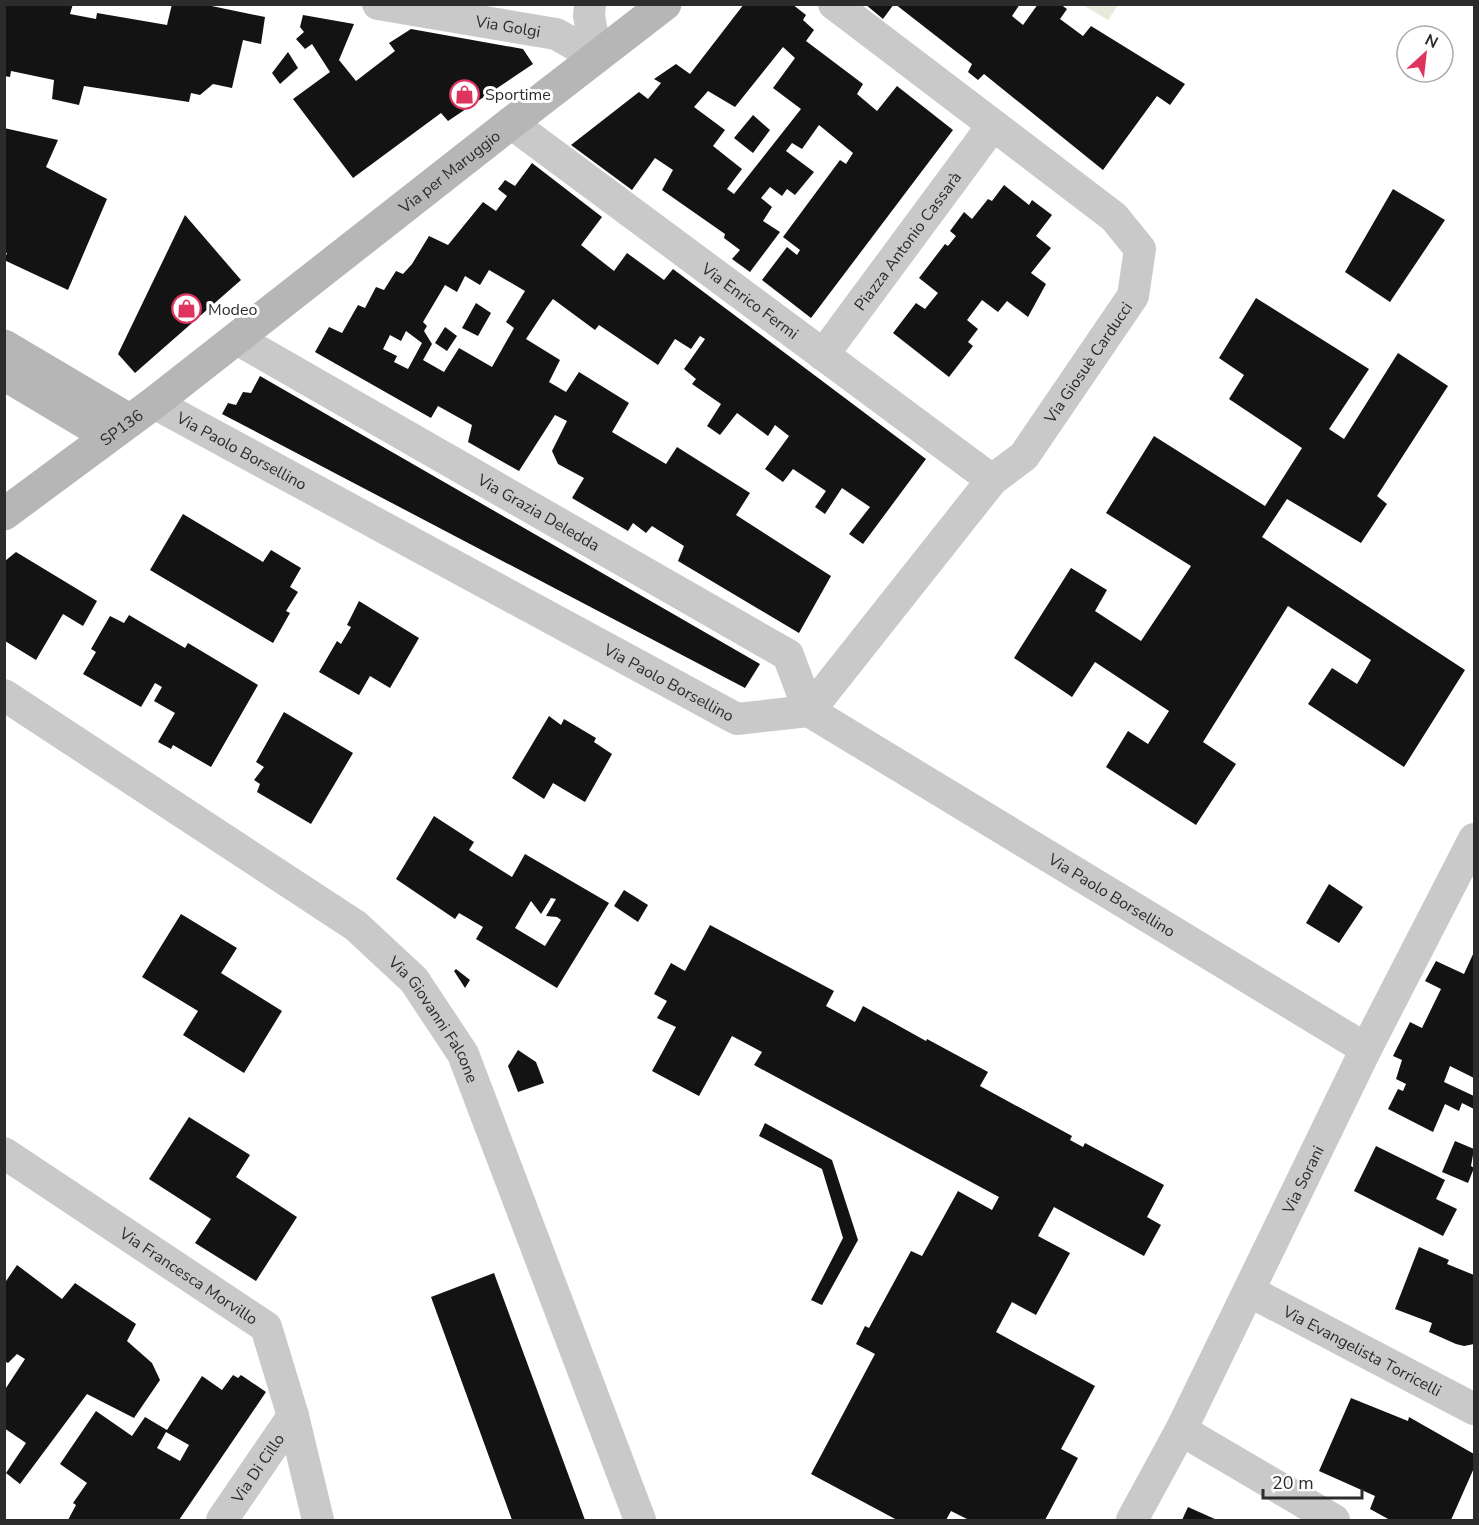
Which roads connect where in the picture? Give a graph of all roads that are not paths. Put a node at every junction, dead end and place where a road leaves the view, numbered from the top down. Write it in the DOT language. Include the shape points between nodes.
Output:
graph roads {
  1 [pos="378,4"];
  2 [pos="590,4"];
  3 [pos="665,4"];
  4 [pos="834,4"];
  5 [pos="597,57"];
  6 [pos="510,123"];
  7 [pos="993,125"];
  8 [pos="237,339"];
  9 [pos="4,346"];
  10 [pos="824,355"];
  11 [pos="4,374"];
  12 [pos="131,420"];
  13 [pos="992,480"];
  14 [pos="4,514"];
  15 [pos="4,695"];
  16 [pos="809,711"];
  17 [pos="1474,839"];
  18 [pos="1366,1050"];
  19 [pos="4,1153"];
  20 [pos="1249,1291"];
  21 [pos="1474,1409"];
  22 [pos="293,1416"];
  23 [pos="1181,1430"];
  24 [pos="222,1521"];
  25 [pos="318,1521"];
  26 [pos="640,1521"];
  27 [pos="1132,1521"];
  28 [pos="1334,1521"];
  1 -- 5 [label="street, Via Golgi" via="556,34"];
  2 -- 5 [label="street"];
  3 -- 5 [label="street, Via per Maruggio"];
  4 -- 7 [label="street, Via Giosuè Carducci"];
  5 -- 6 [label="street, Via per Maruggio"];
  6 -- 8 [label="street, Via per Maruggio"];
  6 -- 10 [label="street, Via Enrico Fermi"];
  7 -- 10 [label="street, Piazza Antonio Cassarà"];
  7 -- 13 [label="street, Via Giosuè Carducci" via="1114,217 1140,249 1132,296 1024,456"];
  8 -- 12 [label="street, SP136"];
  8 -- 16 [label="street, Via Grazia Deledda" via="788,655"];
  9 -- 12 [label="street"];
  10 -- 13 [label="street, Via Enrico Fermi"];
  11 -- 12 [label="street"];
  12 -- 14 [label="street, SP136"];
  12 -- 16 [label="street, Via Paolo Borsellino" via="737,719"];
  13 -- 16 [label="street, Via Giosuè Carducci"];
  15 -- 26 [label="street, Via Giovanni Falcone" via="356,926 414,980 463,1054"];
  16 -- 18 [label="street, Via Paolo Borsellino"];
  17 -- 18 [label="street, Via Sorani"];
  18 -- 20 [label="street, Via Sorani"];
  19 -- 22 [label="street, Via Francesca Morvillo" via="266,1327"];
  20 -- 21 [label="street, Via Evangelista Torricelli"];
  20 -- 23 [label="street, Via Sorani"];
  22 -- 24 [label="street, Via Di Cillo"];
  22 -- 25 [label="street, Via Francesca Morvillo"];
  23 -- 27 [label="street, Via Sorani"];
  23 -- 28 [label="street"];
}
